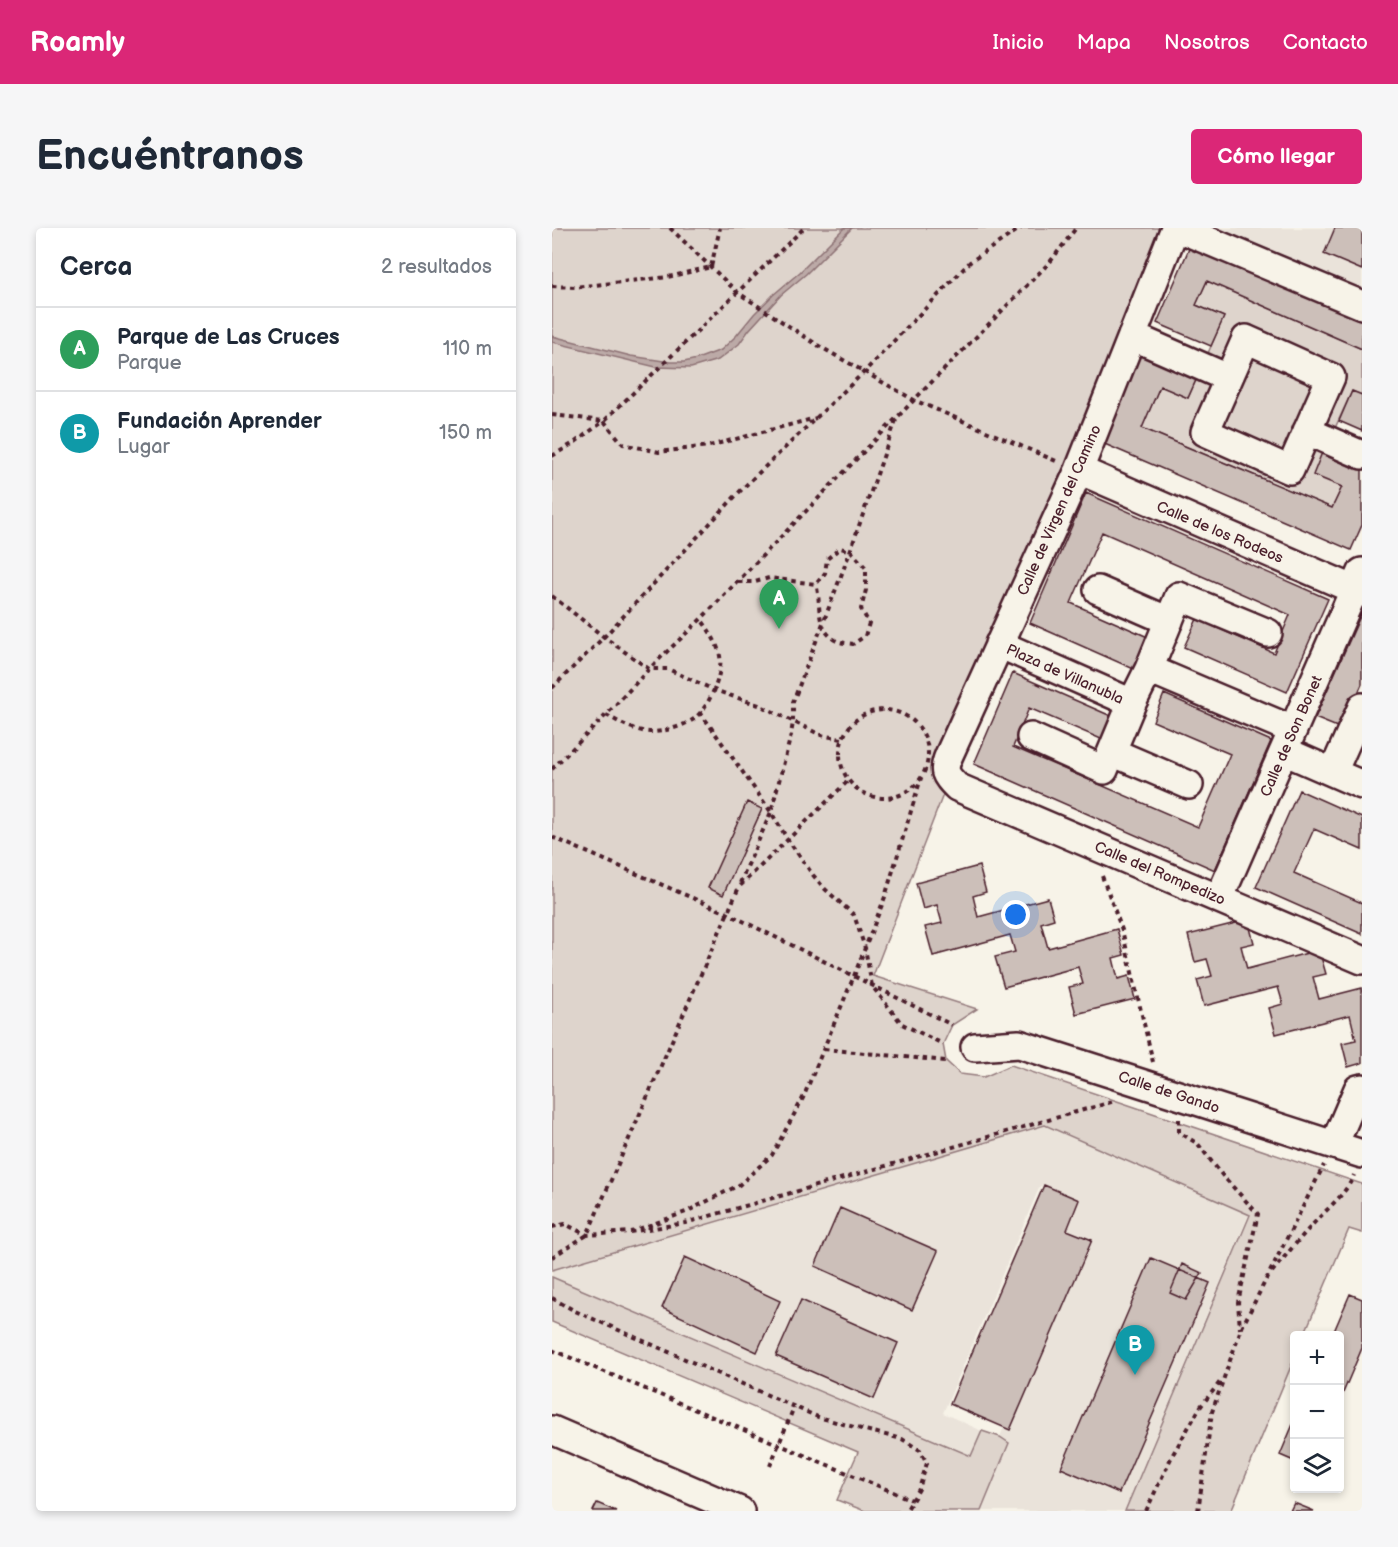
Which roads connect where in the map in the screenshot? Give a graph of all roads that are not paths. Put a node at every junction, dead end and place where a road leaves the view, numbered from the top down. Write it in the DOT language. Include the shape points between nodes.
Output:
graph roads {
  1 [pos="1177,228"];
  2 [pos="1362,305"];
  3 [pos="1132,336"];
  4 [pos="1228,378"];
  5 [pos="1307,431"];
  6 [pos="1362,455"];
  7 [pos="1068,466"];
  8 [pos="1359,585"];
  9 [pos="1098,590"];
  10 [pos="1169,621"];
  11 [pos="1268,633"];
  12 [pos="999,644"];
  13 [pos="1149,669"];
  14 [pos="1132,703"];
  15 [pos="1362,707"];
  16 [pos="1031,737"];
  17 [pos="1289,740"];
  18 [pos="1112,752"];
  19 [pos="1333,772"];
  20 [pos="1189,785"];
  21 [pos="1362,786"];
  22 [pos="957,787"];
  23 [pos="1219,899"];
  24 [pos="1362,960"];
  25 [pos="975,1047"];
  26 [pos="1362,1088"];
  27 [pos="1334,1145"];
  28 [pos="1359,1161"];
  29 [pos="552,1430"];
  30 [pos="740,1511"];
  1 -- 2 [label="street"];
  1 -- 3 [label="street, Calle de Virgen del Camino"];
  3 -- 4 [label="street"];
  3 -- 7 [label="street, Calle de Virgen del Camino"];
  4 -- 5 [label="street" via="1204,432 1290,470"];
  4 -- 5 [label="street" via="1246,339 1331,376"];
  5 -- 6 [label="street"];
  7 -- 8 [label="street, Calle de los Rodeos"];
  7 -- 12 [label="street, Calle de Virgen del Camino"];
  8 -- 17 [label="street, Calle de Son Bonet"];
  9 -- 10 [label="street"];
  10 -- 11 [label="street, Plaza de Villanubla" via="1179,596"];
  10 -- 13 [label="street, Plaza de Villanubla"];
  12 -- 14 [label="street, Plaza de Villanubla"];
  12 -- 22 [label="street, Calle de Virgen del Camino" via="945,766 948,779"];
  13 -- 14 [label="street, Plaza de Villanubla"];
  13 -- 17 [label="street"];
  14 -- 18 [label="street, Plaza de Villanubla"];
  15 -- 19 [label="street"];
  16 -- 18 [label="street, Plaza de Villanubla" via="1104,770"];
  17 -- 19 [label="street"];
  17 -- 23 [label="street, Calle de Son Bonet"];
  18 -- 20 [label="street"];
  19 -- 21 [label="street"];
  22 -- 23 [label="street, Calle del Rompedizo"];
  23 -- 24 [label="street, Calle del Rompedizo"];
  25 -- 27 [label="street, Calle de Gando" via="1019,1044"];
  26 -- 27 [label="street" via="1358,1089"];
  27 -- 28 [label="street, Calle de Gando"];
  29 -- 30 [label="street"];
}
